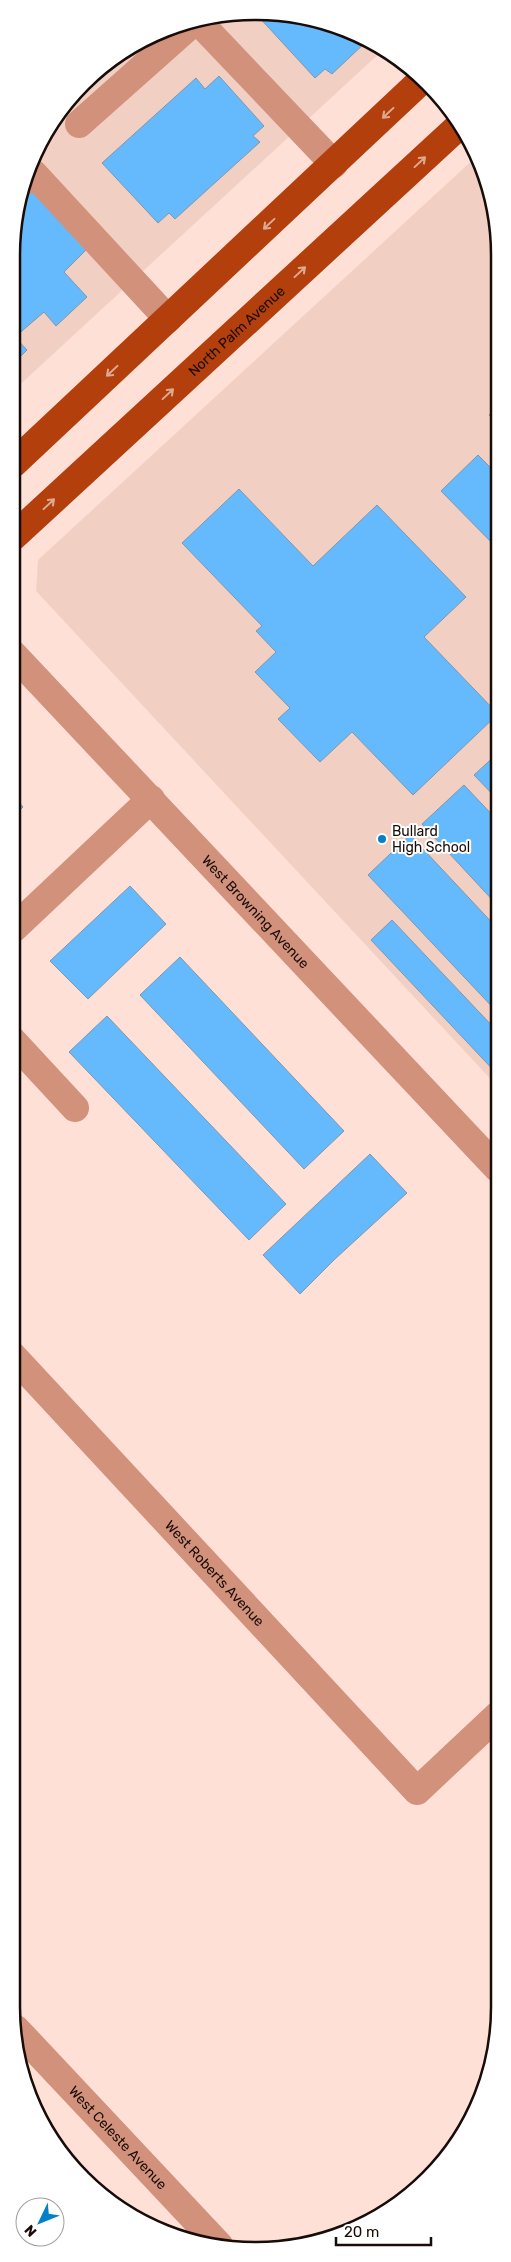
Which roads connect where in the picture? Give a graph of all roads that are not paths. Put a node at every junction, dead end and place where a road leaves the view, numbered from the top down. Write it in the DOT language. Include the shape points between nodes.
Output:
graph roads {
  1 [pos="203,26"];
  2 [pos="182,31"];
  3 [pos="417,84"];
  4 [pos="79,124"];
  5 [pos="454,130"];
  6 [pos="334,164"];
  7 [pos="34,174"];
  8 [pos="168,319"];
  9 [pos="20,457"];
  10 [pos="20,531"];
  11 [pos="20,661"];
  12 [pos="151,799"];
  13 [pos="20,922"];
  14 [pos="20,1049"];
  15 [pos="75,1108"];
  16 [pos="491,1162"];
  17 [pos="20,1364"];
  18 [pos="491,1721"];
  19 [pos="22,2035"];
  20 [pos="212,2237"];
  1 -- 6 [label="street"];
  2 -- 4 [label="street"];
  3 -- 6 [label="main road, one-way"];
  10 -- 5 [label="main road, North Palm Avenue, one-way"];
  6 -- 8 [label="main road, one-way"];
  7 -- 8 [label="street"];
  8 -- 9 [label="main road, one-way"];
  11 -- 12 [label="street, West Browning Avenue"];
  12 -- 13 [label="street"];
  12 -- 16 [label="street, West Browning Avenue"];
  14 -- 15 [label="street"];
  17 -- 18 [label="street, West Roberts Avenue" via="416,1791"];
  19 -- 20 [label="street, West Celeste Avenue"];
}
